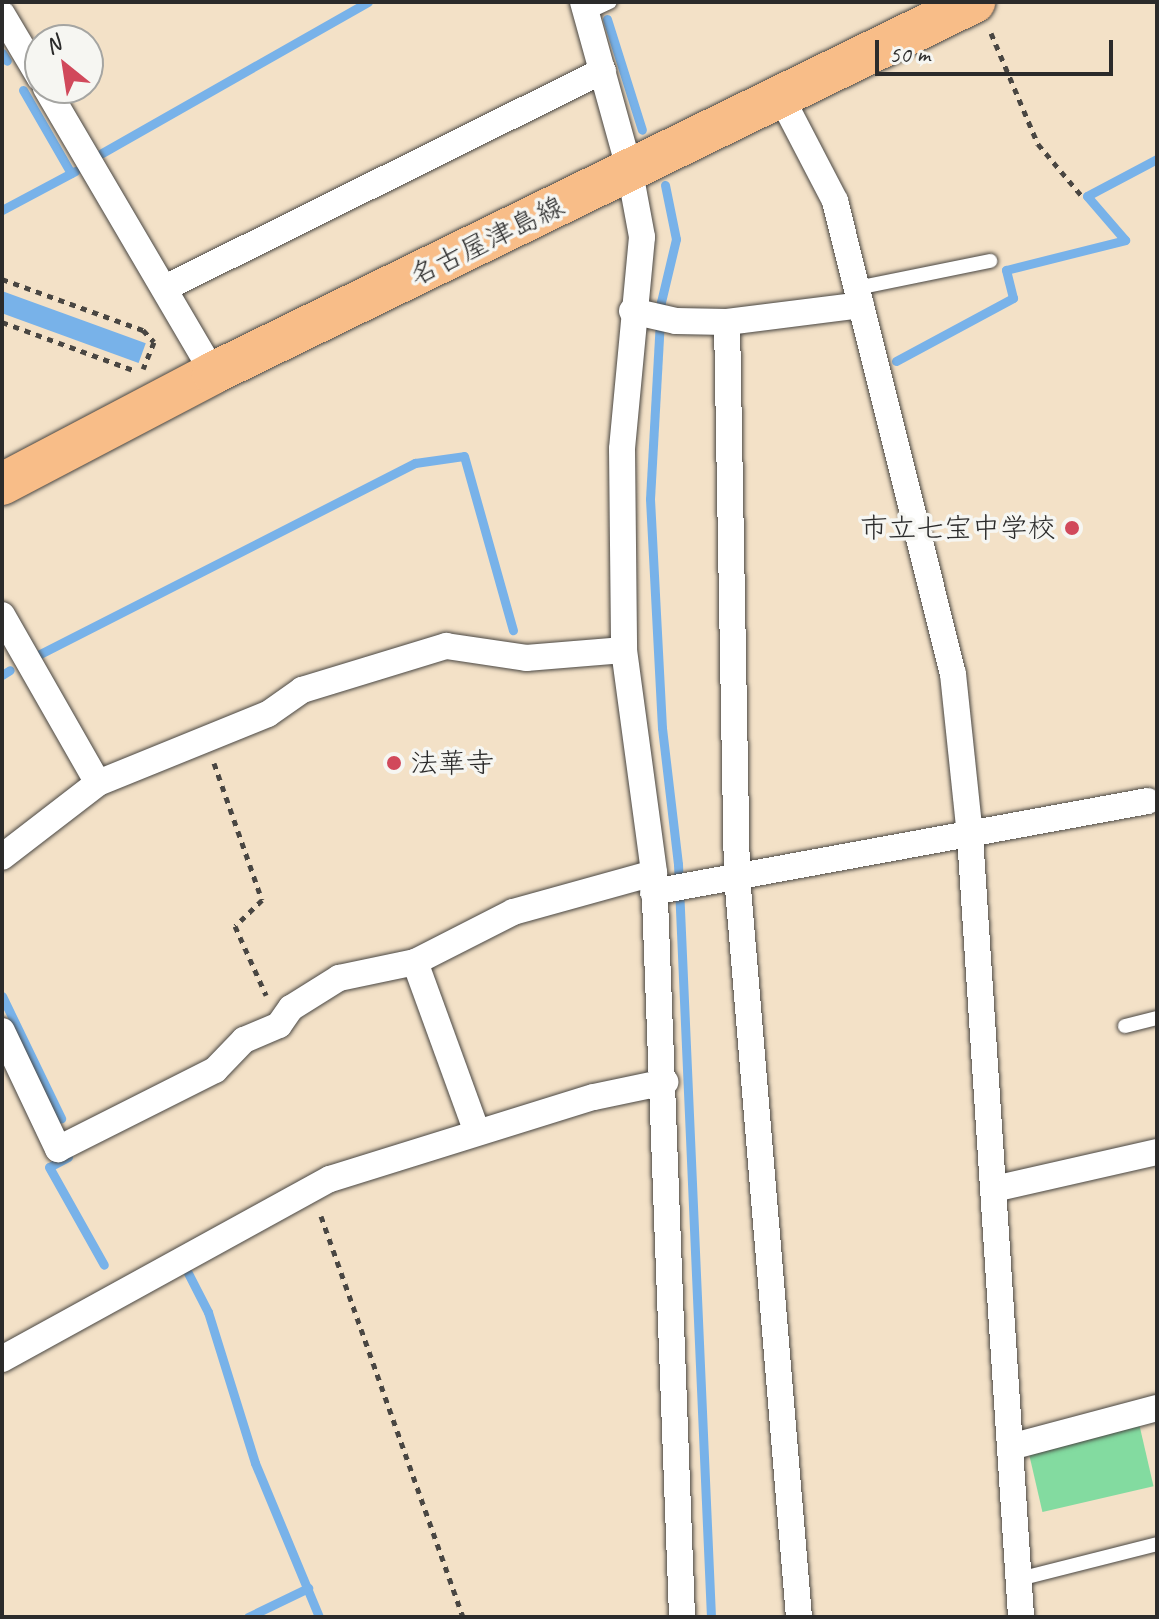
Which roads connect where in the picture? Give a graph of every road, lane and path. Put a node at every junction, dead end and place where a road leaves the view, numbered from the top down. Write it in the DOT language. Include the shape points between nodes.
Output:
graph roads {
  1 [pos="593,6"];
  2 [pos="2,14"];
  3 [pos="982,16"];
  4 [pos="24,51"];
  5 [pos="603,71"];
  6 [pos="782,99"];
  7 [pos="56,104"];
  8 [pos="630,172"];
  9 [pos="1081,195"];
  10 [pos="990,261"];
  11 [pos="2,279"];
  12 [pos="165,288"];
  13 [pos="859,297"];
  14 [pos="638,312"];
  15 [pos="2,322"];
  16 [pos="727,322"];
  17 [pos="213,373"];
  18 [pos="2,484"];
  19 [pos="2,615"];
  20 [pos="624,650"];
  21 [pos="206,740"];
  22 [pos="98,783"];
  23 [pos="1148,801"];
  24 [pos="970,836"];
  25 [pos="2,857"];
  26 [pos="737,876"];
  27 [pos="657,885"];
  28 [pos="415,962"];
  29 [pos="1157,1018"];
  30 [pos="279,1025"];
  31 [pos="1125,1026"];
  32 [pos="2,1031"];
  33 [pos="665,1082"];
  34 [pos="477,1132"];
  35 [pos="1157,1152"];
  36 [pos="312,1189"];
  37 [pos="994,1189"];
  38 [pos="2,1359"];
  39 [pos="1157,1408"];
  40 [pos="1014,1446"];
  41 [pos="1157,1544"];
  42 [pos="1019,1579"];
  43 [pos="463,1617"];
  44 [pos="682,1617"];
  45 [pos="799,1617"];
  46 [pos="1021,1617"];
  1 -- 5 [label="street"];
  2 -- 4 [label="street"];
  3 -- 6 [label="main road, 名古屋津島線"];
  3 -- 9 [label="path" via="1038,144"];
  5 -- 8 [label="street"];
  5 -- 12 [label="street"];
  6 -- 8 [label="main road, 名古屋津島線"];
  6 -- 13 [label="street" via="835,201"];
  7 -- 12 [label="street"];
  8 -- 14 [label="street" via="642,237"];
  8 -- 17 [label="main road, 名古屋津島線"];
  10 -- 13 [label="lane"];
  11 -- 15 [label="path" via="143,330 154,342 141,373"];
  12 -- 17 [label="street"];
  13 -- 16 [label="street"];
  13 -- 24 [label="street" via="943,623"];
  14 -- 16 [label="street" via="676,321"];
  14 -- 20 [label="street" via="622,449"];
  16 -- 26 [label="street"];
  17 -- 18 [label="main road, 名古屋津島線"];
  19 -- 22 [label="street"];
  20 -- 21 [label="street" via="526,658 446,646 302,690 268,714"];
  20 -- 27 [label="street"];
  21 -- 22 [label="street"];
  21 -- 30 [label="path" via="262,900 235,926"];
  22 -- 25 [label="street"];
  23 -- 24 [label="street"];
  24 -- 26 [label="street"];
  24 -- 37 [label="street"];
  26 -- 27 [label="street"];
  26 -- 45 [label="street"];
  27 -- 28 [label="street" via="513,912"];
  27 -- 33 [label="street"];
  28 -- 30 [label="street" via="339,978 291,1008"];
  28 -- 34 [label="street"];
  29 -- 31 [label="lane"];
  30 -- 32 [label="street" via="244,1040 215,1070 58,1149"];
  33 -- 34 [label="street"];
  33 -- 44 [label="street"];
  34 -- 36 [label="street"];
  35 -- 37 [label="street"];
  36 -- 38 [label="street"];
  36 -- 43 [label="path"];
  37 -- 40 [label="street"];
  39 -- 40 [label="street"];
  40 -- 42 [label="street"];
  41 -- 42 [label="lane"];
  42 -- 46 [label="street"];
}
